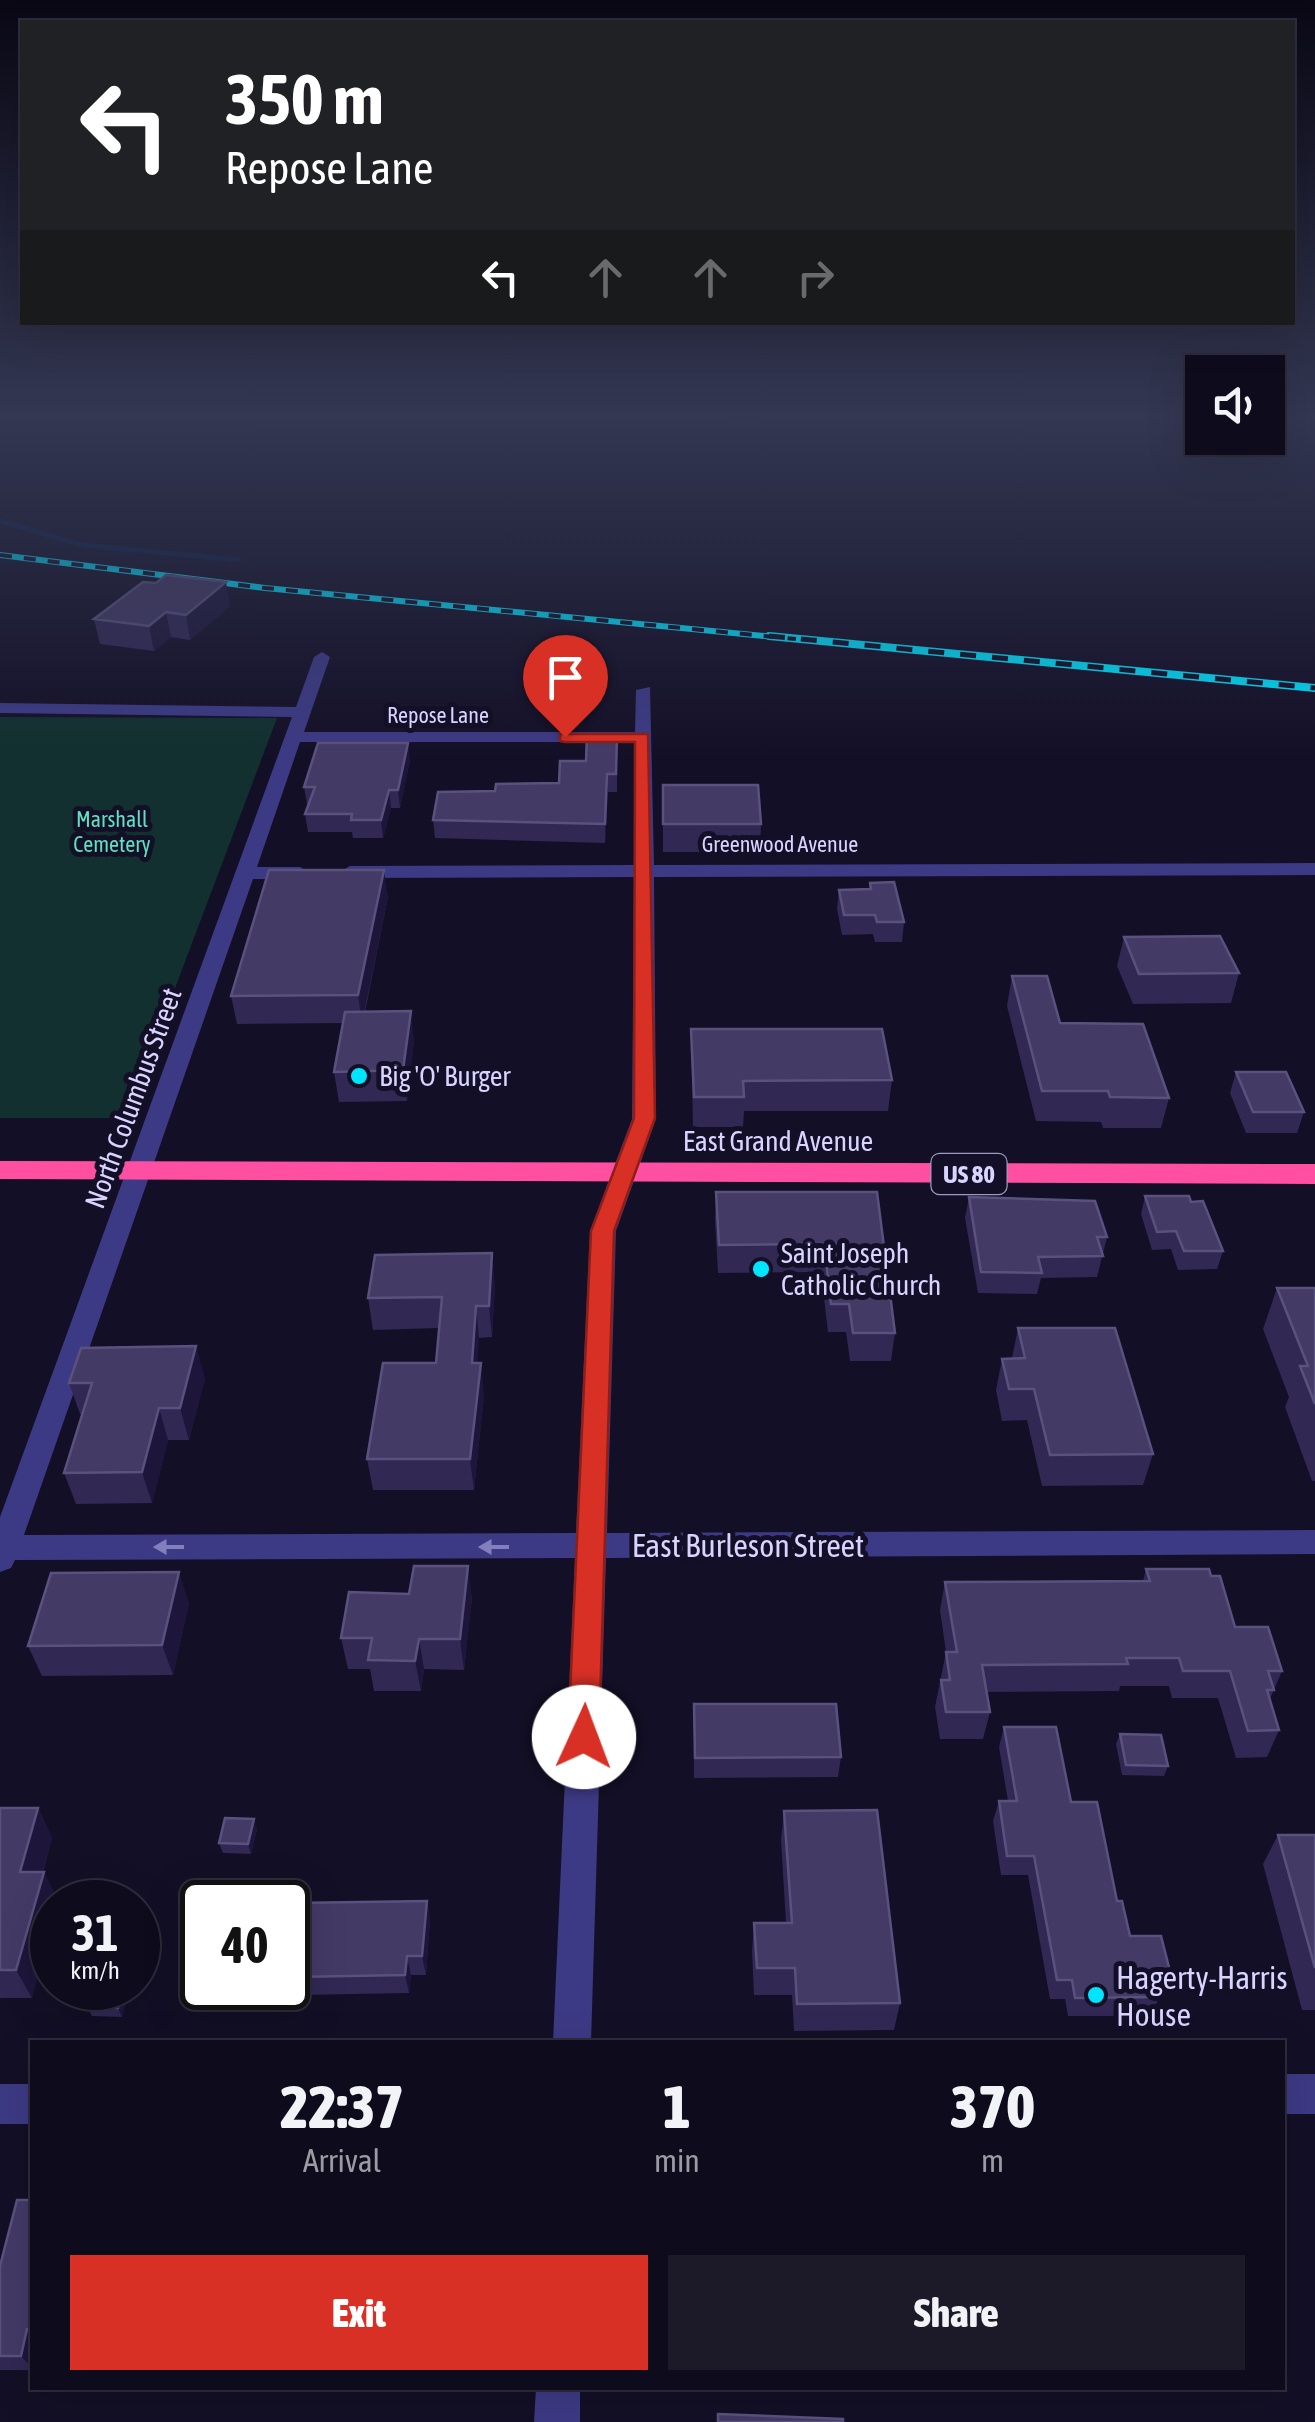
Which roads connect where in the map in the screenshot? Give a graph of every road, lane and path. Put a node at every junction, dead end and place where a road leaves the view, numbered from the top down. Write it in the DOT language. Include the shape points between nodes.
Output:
graph roads {
  1 [pos="322,658"];
  2 [pos="644,690"];
  3 [pos="0,708"];
  4 [pos="302,712"];
  5 [pos="643,737"];
  6 [pos="293,738"];
  7 [pos="1315,869"];
  8 [pos="645,870"];
  9 [pos="245,873"];
  10 [pos="0,1170"];
  11 [pos="139,1170"];
  12 [pos="622,1174"];
  13 [pos="1315,1174"];
  14 [pos="1315,1542"];
  15 [pos="591,1546"];
  16 [pos="1,1552"];
  17 [pos="572,2040"];
  18 [pos="1285,2094"];
  19 [pos="1315,2094"];
  20 [pos="0,2104"];
  21 [pos="30,2104"];
  22 [pos="558,2390"];
  23 [pos="557,2422"];
  1 -- 4 [label="street, North Columbus Street"];
  2 -- 5 [label="street"];
  3 -- 4 [label="street"];
  4 -- 6 [label="street, North Columbus Street"];
  5 -- 6 [label="street, Repose Lane"];
  5 -- 8 [label="street"];
  6 -- 9 [label="street, North Columbus Street"];
  7 -- 8 [label="street, Greenwood Avenue"];
  8 -- 9 [label="street, Greenwood Avenue"];
  8 -- 12 [label="street" via="644,1118"];
  9 -- 11 [label="street, North Columbus Street"];
  10 -- 11 [label="highway, East Grand Avenue / US 80"];
  11 -- 12 [label="highway, East Grand Avenue / US 80"];
  11 -- 16 [label="street, North Columbus Street"];
  12 -- 13 [label="highway, East Grand Avenue / US 80"];
  12 -- 15 [label="street" via="602,1231"];
  14 -- 15 [label="street, East Burleson Street"];
  15 -- 16 [label="street, East Burleson Street, one-way"];
  15 -- 17 [label="street"];
  18 -- 19 [label="street"];
  20 -- 21 [label="street"];
  22 -- 23 [label="street"];
}
